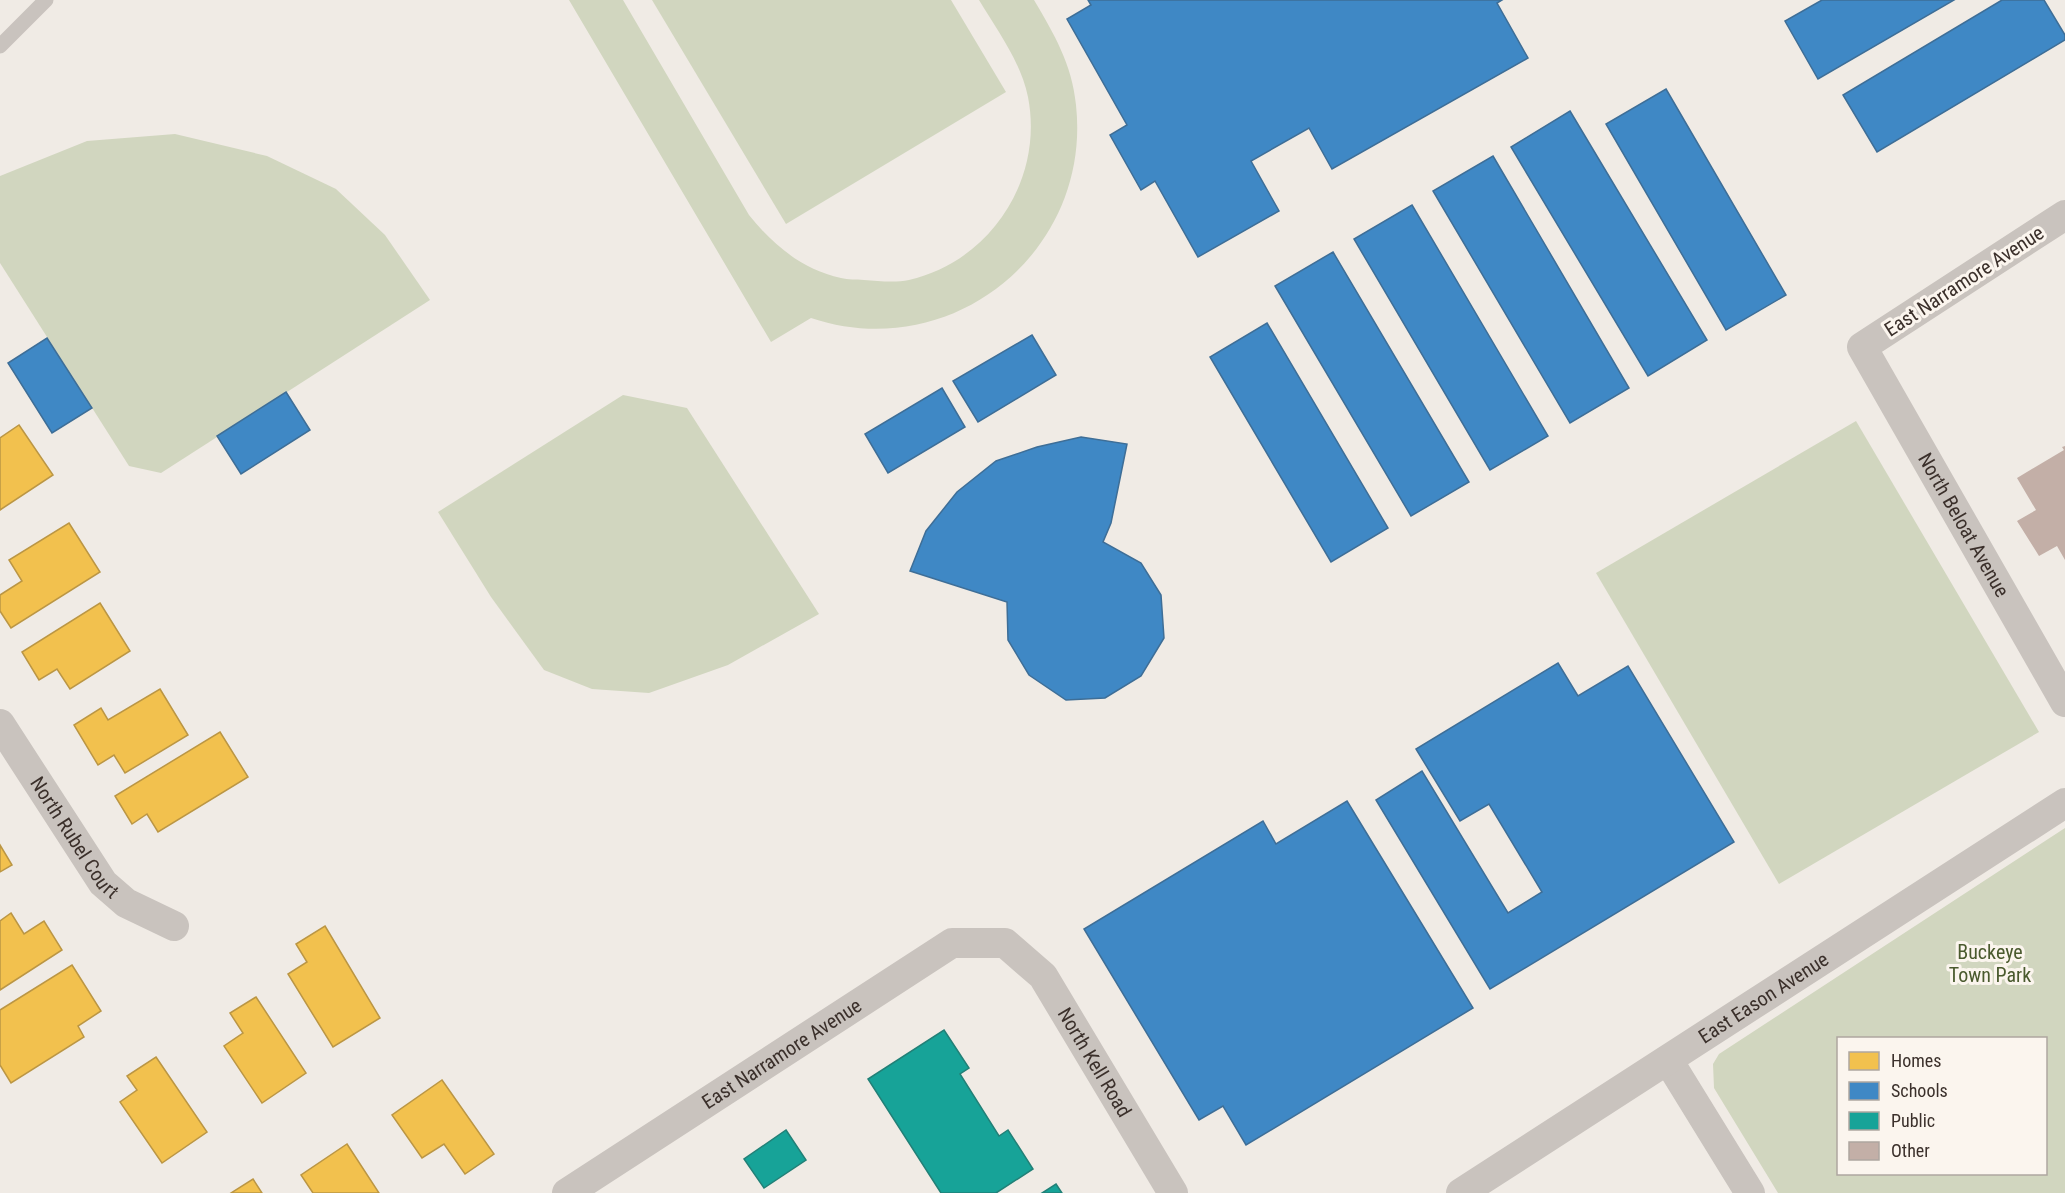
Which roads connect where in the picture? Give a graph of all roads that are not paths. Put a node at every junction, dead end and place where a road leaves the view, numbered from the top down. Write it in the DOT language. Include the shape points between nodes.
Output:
graph roads {
  1 [pos="46,0"];
  2 [pos="0,46"];
  3 [pos="2065,215"];
  4 [pos="1862,347"];
  5 [pos="2065,702"];
  6 [pos="0,724"];
  7 [pos="2065,802"];
  8 [pos="174,926"];
  9 [pos="1005,943"];
  10 [pos="1668,1060"];
  11 [pos="567,1193"];
  12 [pos="1173,1193"];
  13 [pos="1461,1193"];
  14 [pos="1750,1193"];
  1 -- 2 [label="lane"];
  3 -- 4 [label="street, East Narramore Avenue"];
  4 -- 5 [label="street, North Beloat Avenue"];
  6 -- 8 [label="street, North Rubel Court" via="103,883 126,903"];
  7 -- 10 [label="street, East Eason Avenue"];
  9 -- 11 [label="street, East Narramore Avenue" via="952,943"];
  9 -- 12 [label="street, North Kell Road" via="1043,976"];
  10 -- 13 [label="street, East Eason Avenue"];
  10 -- 14 [label="street"];
}
